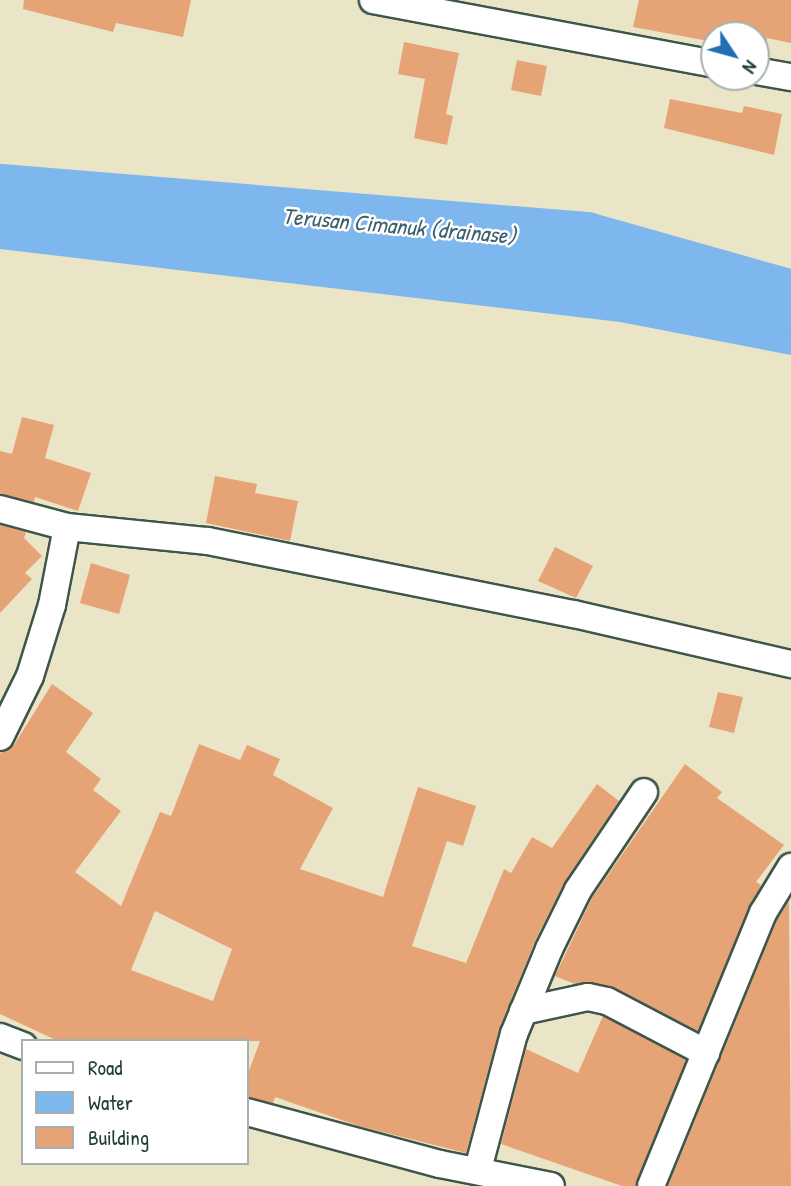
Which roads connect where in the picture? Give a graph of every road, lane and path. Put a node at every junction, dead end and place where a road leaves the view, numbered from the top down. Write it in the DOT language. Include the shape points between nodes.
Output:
graph roads {
  1 [pos="373,0"];
  2 [pos="700,61"];
  3 [pos="770,73"];
  4 [pos="791,77"];
  5 [pos="0,509"];
  6 [pos="67,527"];
  7 [pos="791,664"];
  8 [pos="0,737"];
  9 [pos="644,792"];
  10 [pos="791,867"];
  11 [pos="523,1011"];
  12 [pos="0,1037"];
  13 [pos="21,1045"];
  14 [pos="706,1054"];
  15 [pos="248,1112"];
  16 [pos="478,1169"];
  17 [pos="551,1186"];
  18 [pos="651,1186"];
  1 -- 2 [label="street"];
  3 -- 4 [label="street"];
  5 -- 6 [label="street"];
  6 -- 7 [label="street" via="208,541 574,614"];
  6 -- 8 [label="street" via="37,653"];
  9 -- 11 [label="street" via="578,890"];
  10 -- 14 [label="street" via="763,913"];
  11 -- 14 [label="street" via="588,997 607,1001"];
  11 -- 16 [label="street"];
  12 -- 13 [label="street"];
  14 -- 18 [label="street"];
  15 -- 16 [label="street" via="440,1164"];
  16 -- 17 [label="street"];
}
